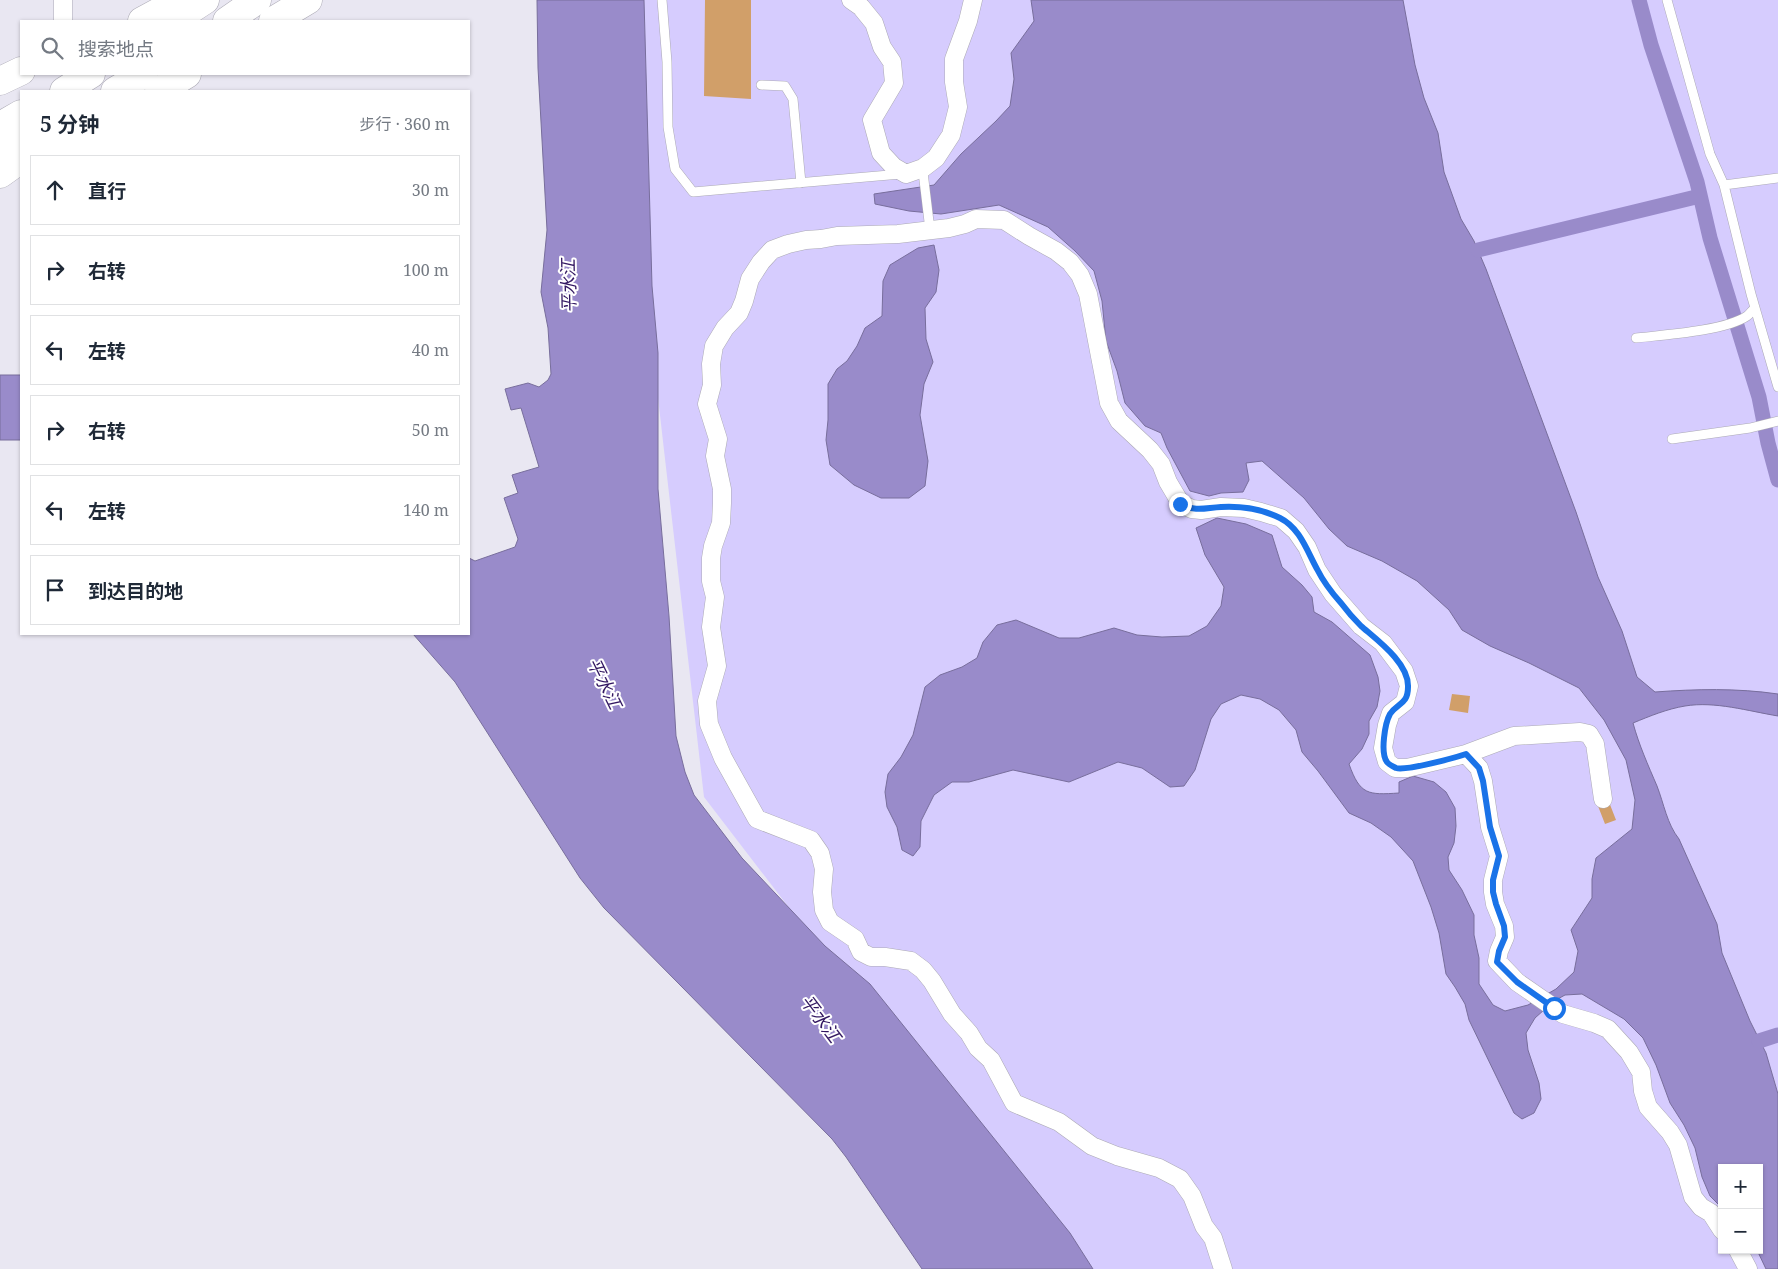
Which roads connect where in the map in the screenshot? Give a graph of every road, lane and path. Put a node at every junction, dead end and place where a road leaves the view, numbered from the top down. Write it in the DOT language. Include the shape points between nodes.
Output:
graph roads {
  1 [pos="63,0"];
  2 [pos="181,0"];
  3 [pos="205,0"];
  4 [pos="257,0"];
  5 [pos="308,0"];
  6 [pos="662,0"];
  7 [pos="851,0"];
  8 [pos="973,0"];
  9 [pos="1667,0"];
  10 [pos="64,20"];
  11 [pos="144,20"];
  12 [pos="175,20"];
  13 [pos="228,20"];
  14 [pos="276,20"];
  15 [pos="20,71"];
  16 [pos="89,75"];
  17 [pos="142,75"];
  18 [pos="185,75"];
  19 [pos="0,81"];
  20 [pos="762,85"];
  21 [pos="66,90"];
  22 [pos="117,90"];
  23 [pos="161,90"];
  24 [pos="20,105"];
  25 [pos="0,112"];
  26 [pos="20,115"];
  27 [pos="0,126"];
  28 [pos="20,142"];
  29 [pos="0,153"];
  30 [pos="20,160"];
  31 [pos="0,174"];
  32 [pos="906,174"];
  33 [pos="1778,178"];
  34 [pos="20,179"];
  35 [pos="801,183"];
  36 [pos="1724,185"];
  37 [pos="0,191"];
  38 [pos="930,230"];
  39 [pos="1755,308"];
  40 [pos="1636,338"];
  41 [pos="1778,387"];
  42 [pos="1778,421"];
  43 [pos="1672,439"];
  44 [pos="1466,754"];
  45 [pos="1603,799"];
  46 [pos="1718,1224"];
  47 [pos="1740,1254"];
  48 [pos="1223,1269"];
  49 [pos="1748,1269"];
  1 -- 10 [label="street"];
  2 -- 11 [label="main road"];
  3 -- 12 [label="main road"];
  4 -- 13 [label="main road"];
  5 -- 14 [label="main road"];
  6 -- 35 [label="lane" via="668,127 675,169 694,192"];
  7 -- 32 [label="street" via="874,23 882,47 892,62 894,83 872,120 881,152 894,167"];
  8 -- 32 [label="street" via="954,59 958,107 951,135 936,158 923,168"];
  9 -- 36 [label="lane" via="1710,154"];
  15 -- 19 [label="main road"];
  16 -- 21 [label="main road"];
  17 -- 22 [label="main road"];
  18 -- 23 [label="main road"];
  20 -- 35 [label="lane" via="785,86 793,99"];
  24 -- 25 [label="main road"];
  26 -- 27 [label="main road"];
  28 -- 29 [label="main road"];
  30 -- 31 [label="main road"];
  32 -- 35 [label="lane"];
  32 -- 38 [label="lane" via="923,172"];
  33 -- 36 [label="lane"];
  34 -- 37 [label="main road"];
  36 -- 39 [label="lane"];
  38 -- 44 [label="street" via="976,219 1004,220 1070,262 1088,294 1109,403 1119,421 1161,464 1180,504 1201,510 1244,508 1281,518 1307,547 1333,594 1382,643 1404,671 1409,686 1405,702 1391,713 1387,725 1383,748 1387,762 1395,768 1408,768"];
  38 -- 48 [label="street" via="837,236 806,240 772,250 750,279 739,313 714,346 712,384 707,404 718,439 715,456 722,503 721,523 711,558 715,596 711,627 717,666 707,701 709,724 723,758 756,819 811,840 820,853 824,869 824,910 830,922 855,939 861,952 871,957 911,961 923,970 952,1014 991,1060 1014,1103 1059,1122 1092,1146 1159,1168 1180,1179 1213,1238"];
  39 -- 40 [label="lane" via="1746,317 1726,324"];
  39 -- 41 [label="lane"];
  42 -- 43 [label="lane"];
  44 -- 45 [label="street" via="1514,736 1589,734 1595,744"];
  44 -- 46 [label="street" via="1479,768 1499,856 1493,892 1505,937 1497,962 1517,982 1563,1014 1608,1029 1629,1052 1641,1072 1648,1107 1678,1145 1693,1198"];
  47 -- 49 [label="street"];
}
